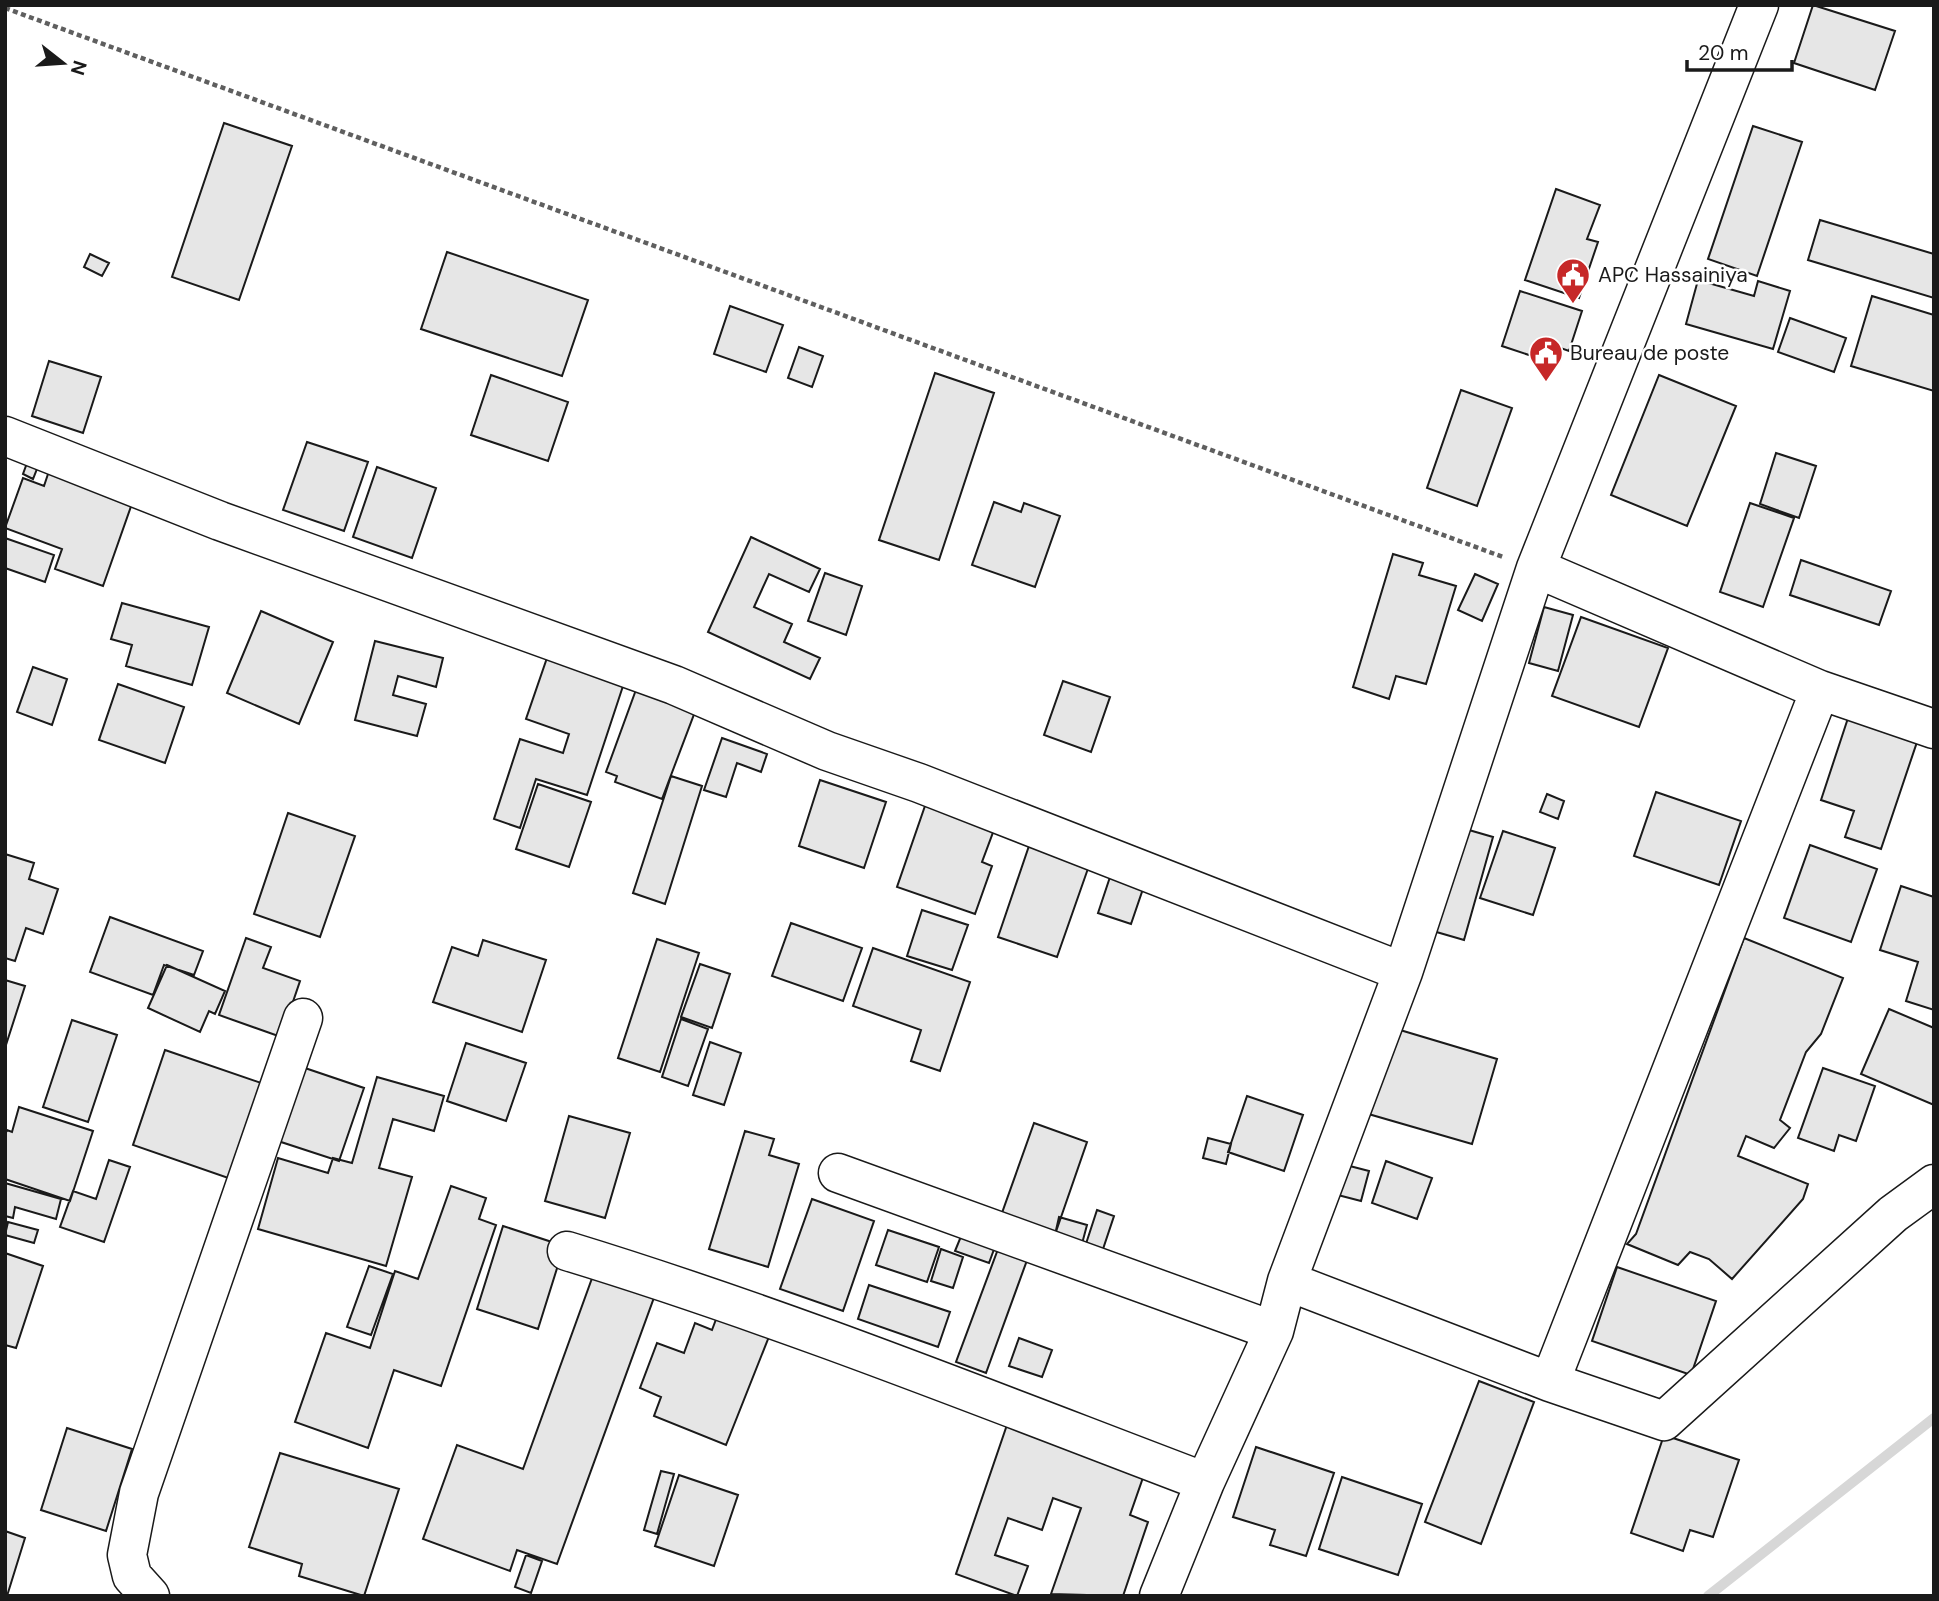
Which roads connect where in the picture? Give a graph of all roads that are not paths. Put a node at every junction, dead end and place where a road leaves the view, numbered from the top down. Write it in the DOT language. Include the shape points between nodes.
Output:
graph roads {
  1 [pos="1759,5"];
  2 [pos="5,436"];
  3 [pos="1536,568"];
  4 [pos="1820,690"];
  5 [pos="1934,729"];
  6 [pos="1403,972"];
  7 [pos="303,1017"];
  8 [pos="838,1173"];
  9 [pos="1934,1184"];
  10 [pos="567,1251"];
  11 [pos="1287,1281"];
  12 [pos="1274,1331"];
  13 [pos="1549,1382"];
  14 [pos="1205,1482"];
  15 [pos="150,1596"];
  16 [pos="1159,1596"];
  1 -- 3 [label="street"];
  2 -- 6 [label="street" via="220,521 674,685 827,751"];
  3 -- 4 [label="street"];
  3 -- 6 [label="street"];
  4 -- 5 [label="street"];
  4 -- 13 [label="street"];
  6 -- 11 [label="street"];
  7 -- 15 [label="street" via="139,1493 127,1555 132,1576"];
  8 -- 12 [label="street"];
  9 -- 13 [label="street" via="1893,1214 1664,1421"];
  10 -- 14 [label="street" via="783,1322"];
  11 -- 12 [label="street"];
  11 -- 13 [label="street"];
  12 -- 14 [label="street"];
  14 -- 16 [label="street"];
}
